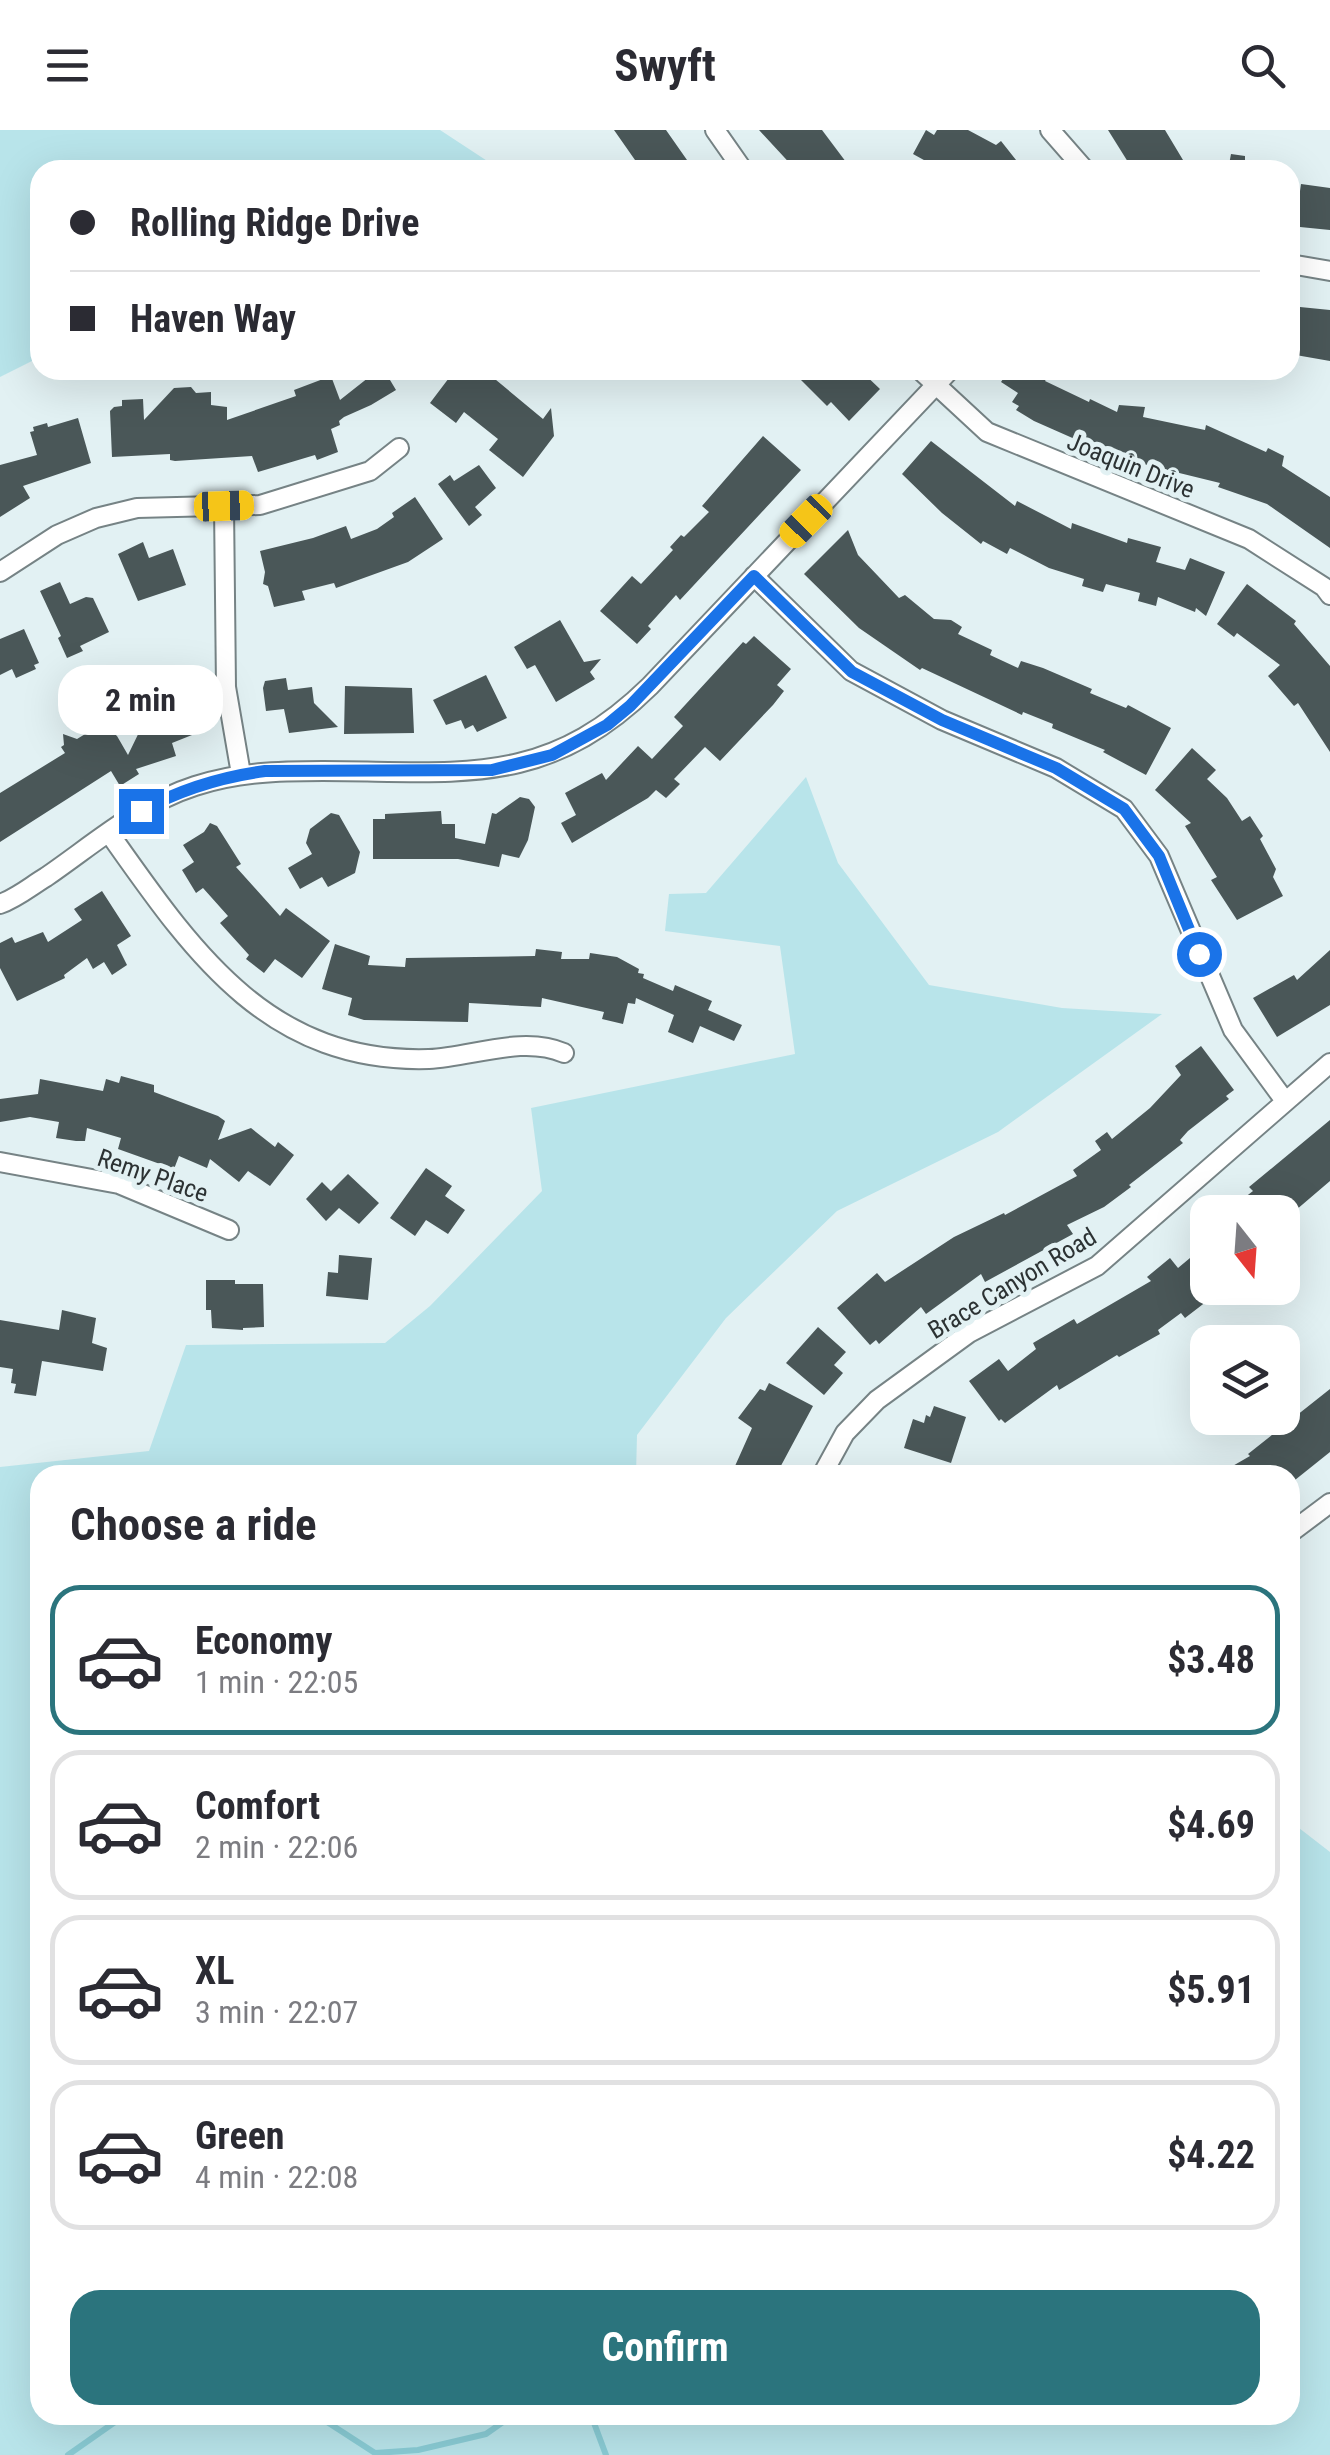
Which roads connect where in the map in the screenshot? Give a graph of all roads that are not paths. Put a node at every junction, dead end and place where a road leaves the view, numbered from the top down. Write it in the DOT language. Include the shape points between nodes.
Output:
graph roads {
  1 [pos="716,130"];
  2 [pos="1050,130"];
  3 [pos="737,160"];
  4 [pos="1079,160"];
  5 [pos="1300,266"];
  6 [pos="1330,270"];
  7 [pos="931,380"];
  8 [pos="941,380"];
  9 [pos="936,385"];
  10 [pos="399,448"];
  11 [pos="224,506"];
  12 [pos="0,572"];
  13 [pos="754,576"];
  14 [pos="1330,596"];
  15 [pos="241,774"];
  16 [pos="109,832"];
  17 [pos="0,904"];
  18 [pos="564,1053"];
  19 [pos="1330,1063"];
  20 [pos="1285,1101"];
  21 [pos="0,1162"];
  22 [pos="229,1230"];
  23 [pos="827,1465"];
  24 [pos="1330,1504"];
  25 [pos="1300,1526"];
  1 -- 3 [label="street"];
  2 -- 4 [label="street"];
  5 -- 6 [label="street"];
  7 -- 9 [label="street, Joaquin Drive"];
  8 -- 9 [label="street"];
  9 -- 13 [label="street"];
  9 -- 14 [label="street, Joaquin Drive" via="987,432 1249,539"];
  10 -- 11 [label="street" via="370,471 260,505"];
  11 -- 12 [label="street" via="106,515 57,535"];
  11 -- 15 [label="street" via="226,688"];
  13 -- 15 [label="street" via="630,706 552,755 492,770"];
  13 -- 20 [label="street" via="852,672 942,720 1056,768 1124,809 1159,856 1233,1030"];
  15 -- 16 [label="street" via="166,797"];
  16 -- 17 [label="street"];
  16 -- 18 [label="street" via="204,961 248,1001 302,1032 400,1058 526,1046"];
  19 -- 20 [label="street, Brace Canyon Road"];
  20 -- 23 [label="street, Brace Canyon Road" via="1097,1266 969,1333 877,1400 844,1434"];
  21 -- 22 [label="street, Remy Place" via="119,1184"];
  24 -- 25 [label="street"];
}
